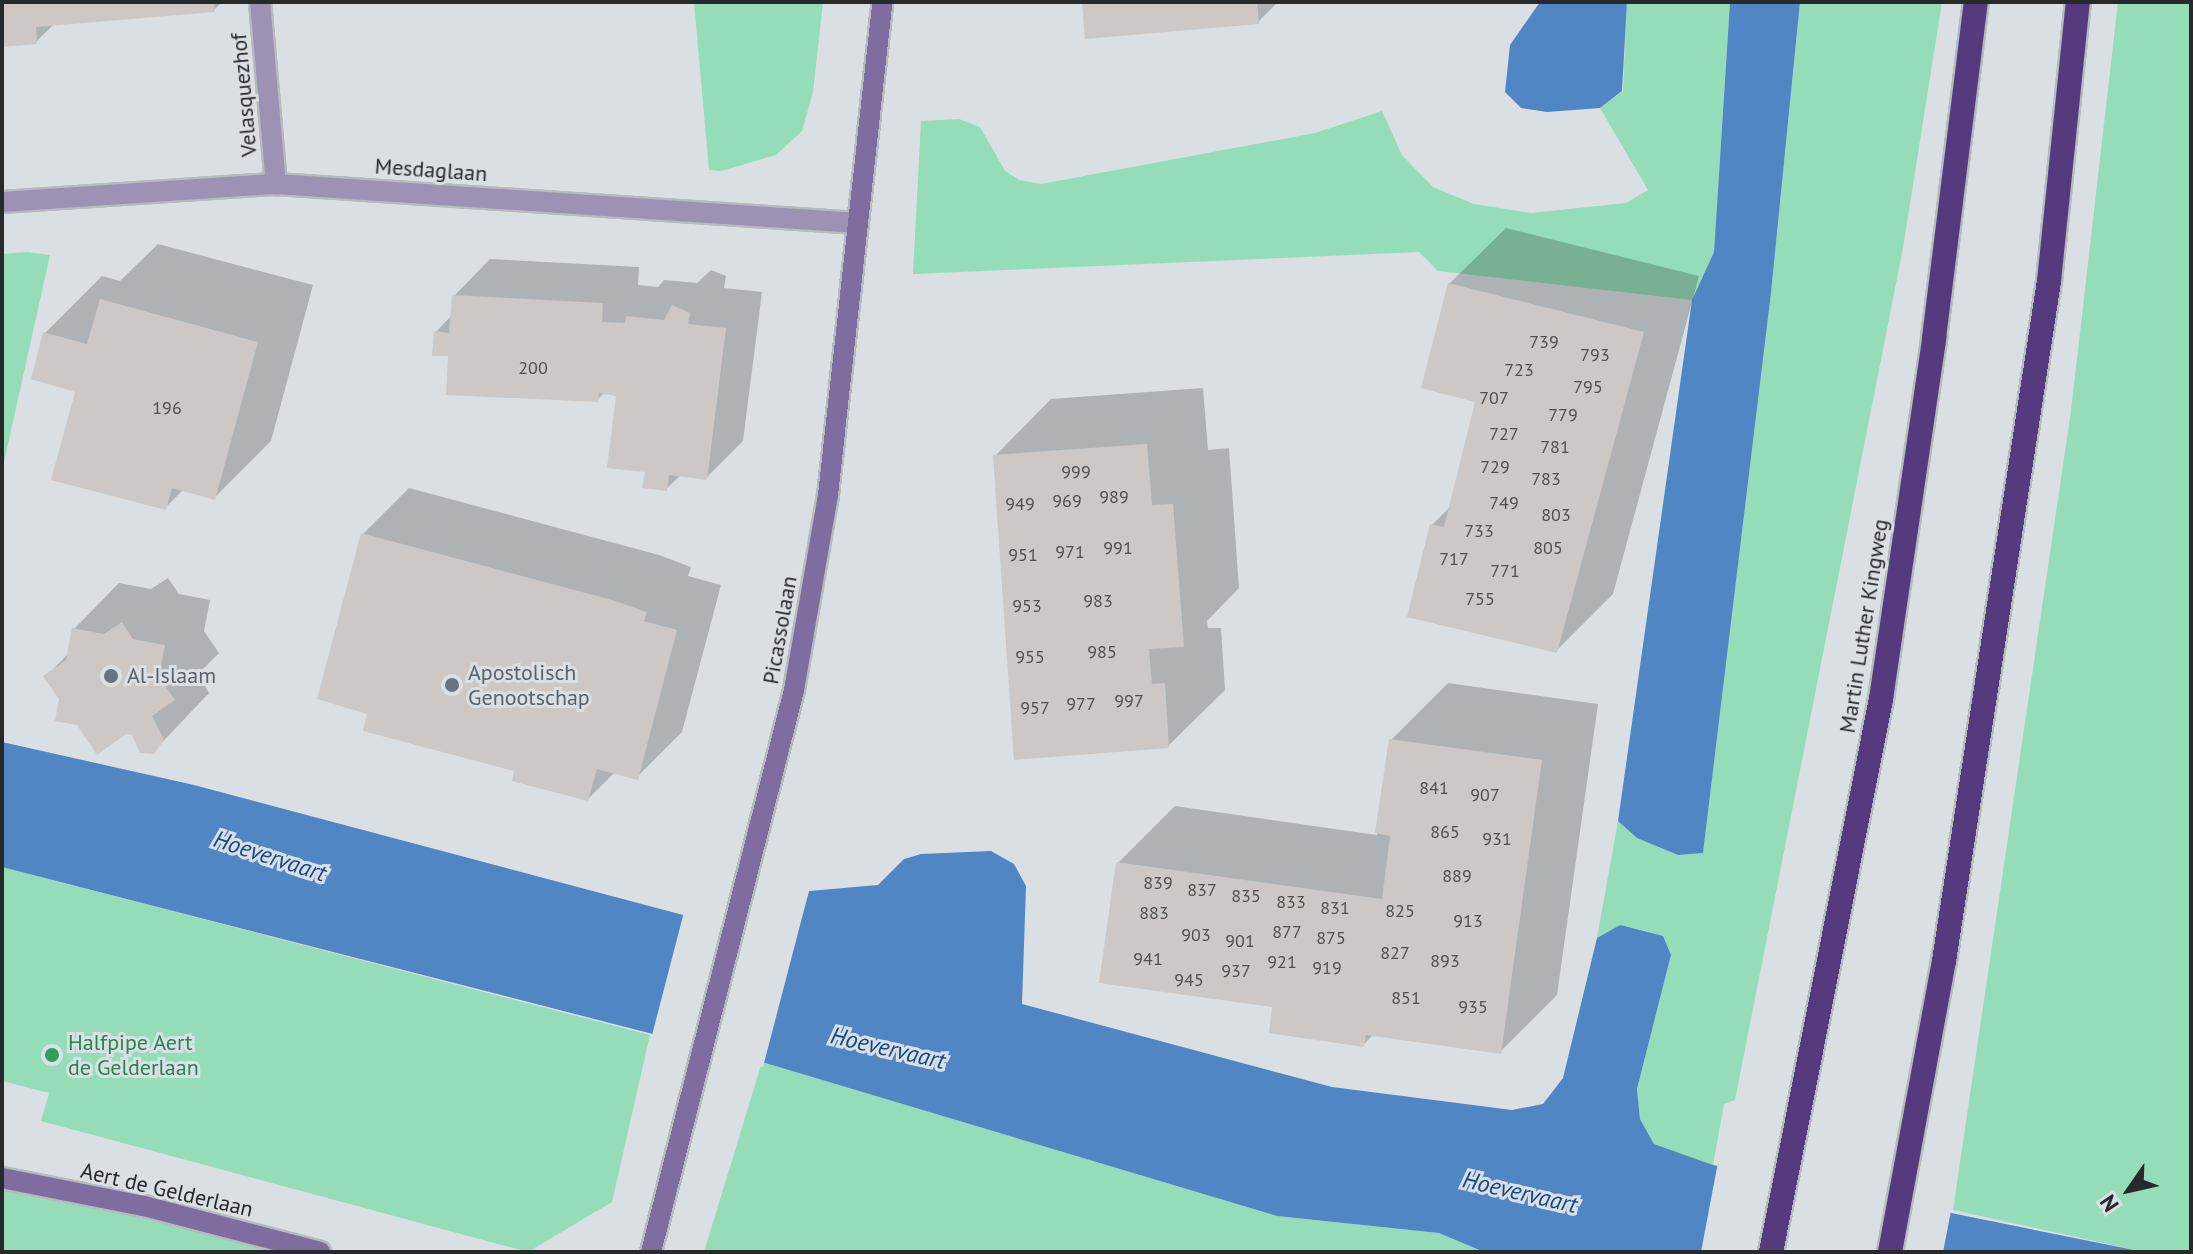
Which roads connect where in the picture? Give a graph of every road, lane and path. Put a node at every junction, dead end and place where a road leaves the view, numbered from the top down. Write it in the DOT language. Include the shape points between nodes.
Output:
graph roads {
  1 [pos="260,2"];
  2 [pos="882,2"];
  3 [pos="1976,2"];
  4 [pos="2078,2"];
  5 [pos="276,184"];
  6 [pos="2,202"];
  7 [pos="858,223"];
  8 [pos="2,1178"];
  9 [pos="320,1252"];
  10 [pos="651,1252"];
  11 [pos="1771,1252"];
  12 [pos="1890,1252"];
  1 -- 5 [label="street, Velasquezhof"];
  2 -- 7 [label="street, Picassolaan"];
  3 -- 11 [label="highway, Martin Luther Kingweg" via="1881,699"];
  4 -- 12 [label="highway" via="2049,281 1944,961"];
  5 -- 6 [label="street, Mesdaglaan"];
  5 -- 7 [label="street, Mesdaglaan"];
  7 -- 10 [label="street, Picassolaan" via="828,495 794,690"];
  8 -- 9 [label="street, Aert de Gelderlaan" via="144,1206"];
}
